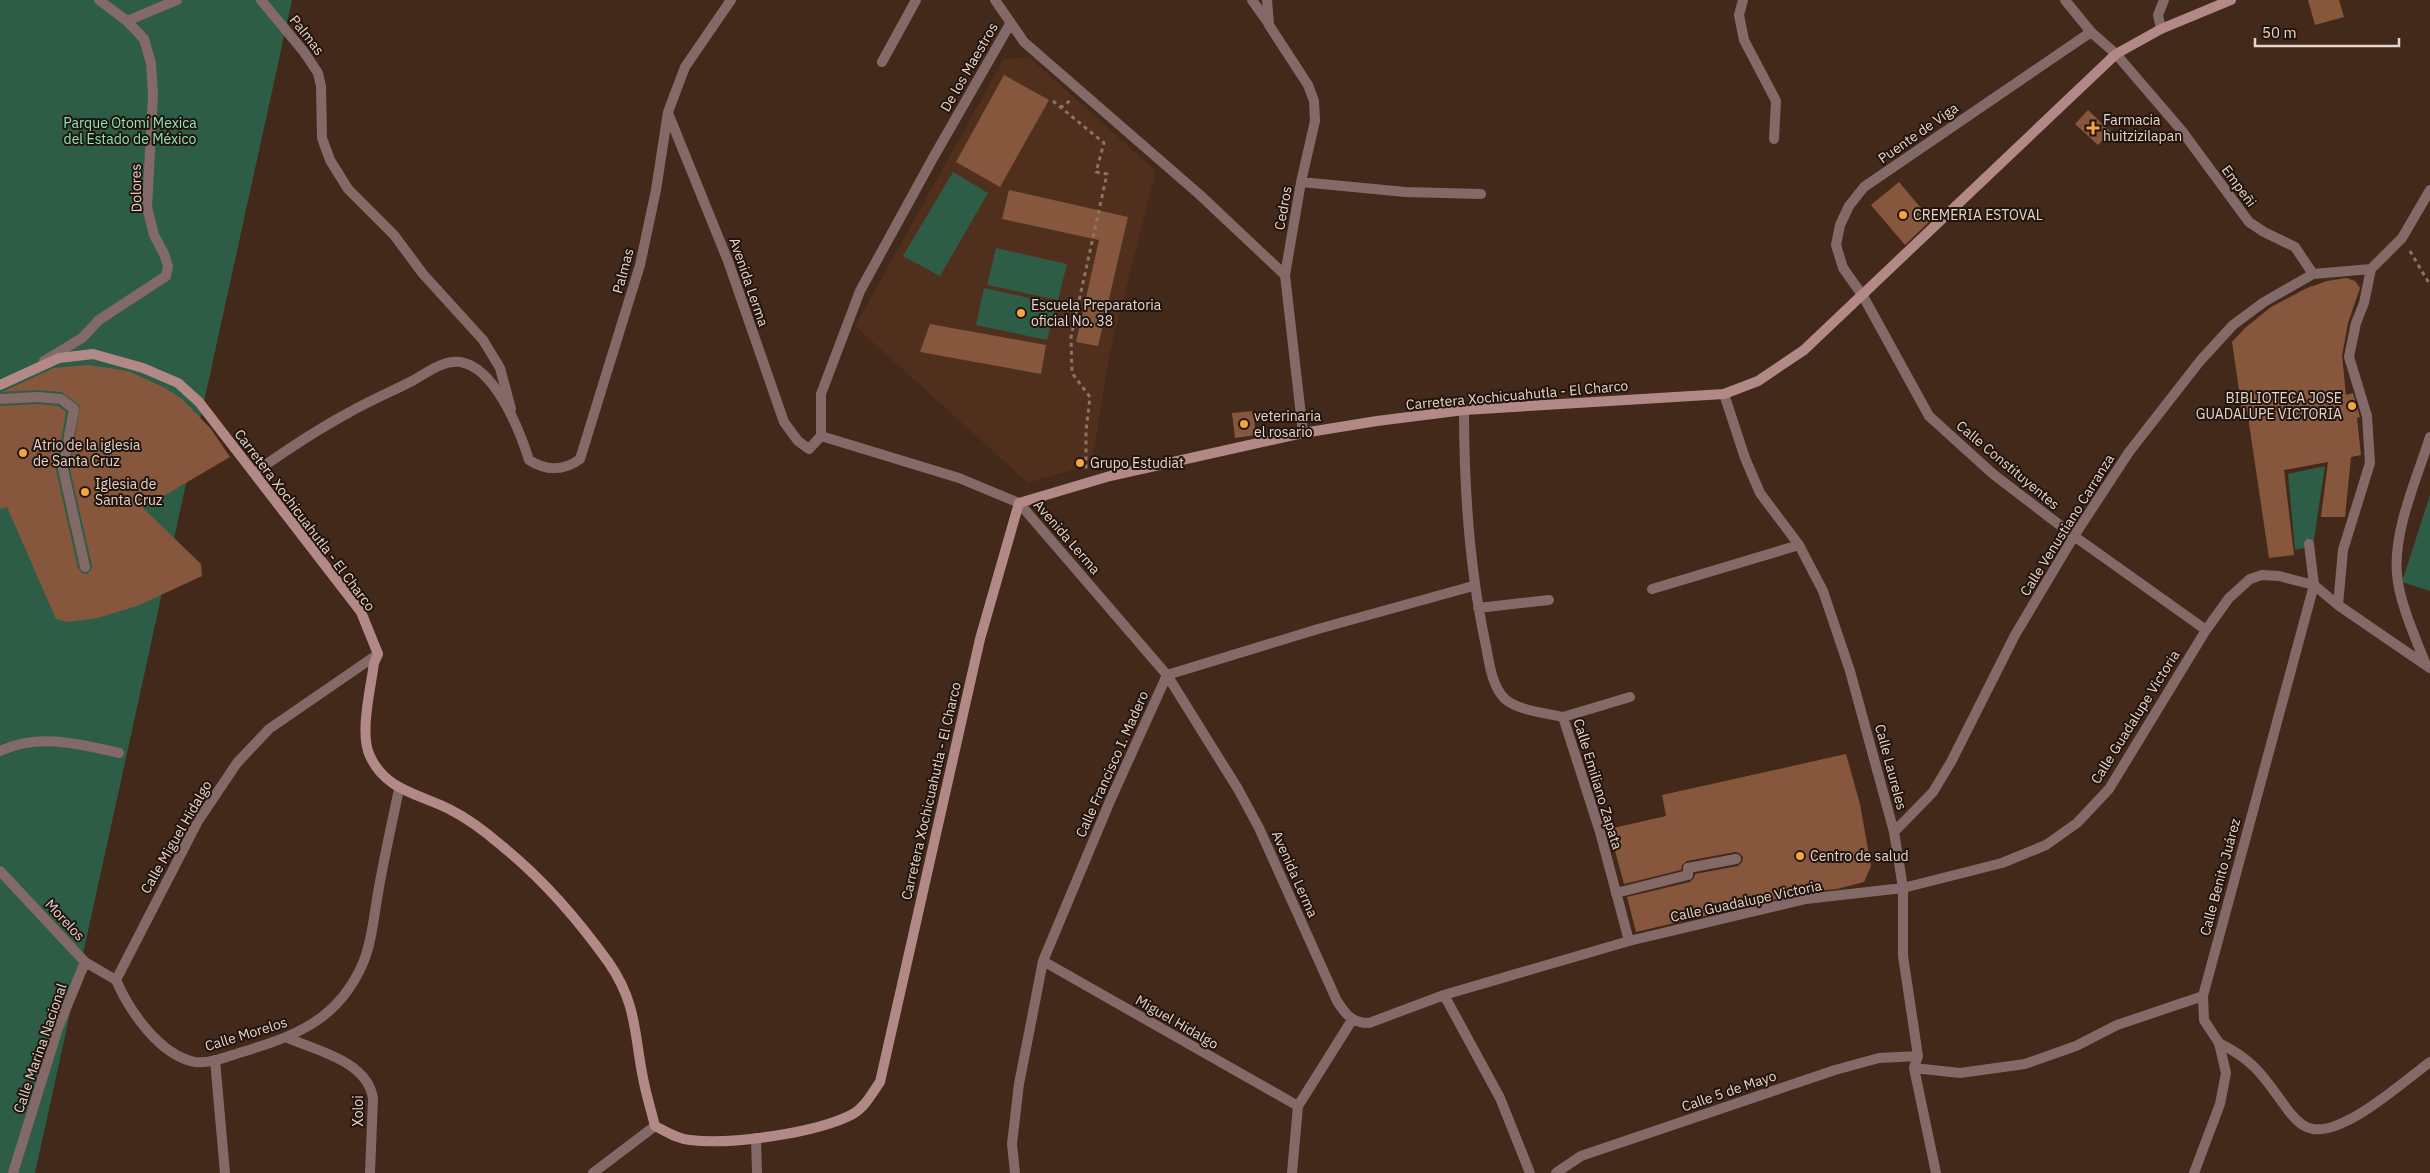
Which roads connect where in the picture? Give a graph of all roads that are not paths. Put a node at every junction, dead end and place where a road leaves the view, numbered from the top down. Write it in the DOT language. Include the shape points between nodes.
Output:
graph roads {
  1 [pos="99,0"];
  2 [pos="177,0"];
  3 [pos="261,0"];
  4 [pos="731,0"];
  5 [pos="916,0"];
  6 [pos="995,0"];
  7 [pos="1252,0"];
  8 [pos="1267,0"];
  9 [pos="1743,0"];
  10 [pos="2065,0"];
  11 [pos="2164,0"];
  12 [pos="2231,0"];
  13 [pos="127,21"];
  14 [pos="1010,24"];
  15 [pos="1270,25"];
  16 [pos="2161,30"];
  17 [pos="2091,32"];
  18 [pos="2116,54"];
  19 [pos="882,62"];
  20 [pos="668,112"];
  21 [pos="1774,139"];
  22 [pos="1301,182"];
  23 [pos="2430,190"];
  24 [pos="1481,194"];
  25 [pos="2371,269"];
  26 [pos="2313,274"];
  27 [pos="1285,275"];
  28 [pos="1863,296"];
  29 [pos="19,375"];
  30 [pos="0,385"];
  31 [pos="1724,394"];
  32 [pos="0,399"];
  33 [pos="1464,410"];
  34 [pos="512,416"];
  35 [pos="1303,432"];
  36 [pos="822,436"];
  37 [pos="2430,437"];
  38 [pos="254,473"];
  39 [pos="1019,503"];
  40 [pos="2074,536"];
  41 [pos="2309,544"];
  42 [pos="1799,545"];
  43 [pos="85,567"];
  44 [pos="2314,585"];
  45 [pos="1474,586"];
  46 [pos="1652,589"];
  47 [pos="1550,600"];
  48 [pos="2338,605"];
  49 [pos="1478,608"];
  50 [pos="2206,630"];
  51 [pos="378,654"];
  52 [pos="2428,666"];
  53 [pos="1167,675"];
  54 [pos="1630,697"];
  55 [pos="1563,717"];
  56 [pos="0,751"];
  57 [pos="119,753"];
  58 [pos="399,789"];
  59 [pos="1894,832"];
  60 [pos="1736,859"];
  61 [pos="0,871"];
  62 [pos="1902,888"];
  63 [pos="1616,893"];
  64 [pos="1629,941"];
  65 [pos="1042,961"];
  66 [pos="85,962"];
  67 [pos="116,980"];
  68 [pos="1444,995"];
  69 [pos="2203,996"];
  70 [pos="1352,1020"];
  71 [pos="288,1038"];
  72 [pos="2219,1043"];
  73 [pos="1918,1056"];
  74 [pos="215,1060"];
  75 [pos="2430,1062"];
  76 [pos="1914,1068"];
  77 [pos="1298,1106"];
  78 [pos="655,1126"];
  79 [pos="756,1138"];
  80 [pos="14,1173"];
  81 [pos="225,1173"];
  82 [pos="370,1173"];
  83 [pos="593,1173"];
  84 [pos="757,1173"];
  85 [pos="1015,1173"];
  86 [pos="1292,1173"];
  87 [pos="1530,1173"];
  88 [pos="1556,1173"];
  89 [pos="1936,1173"];
  90 [pos="2194,1173"];
  1 -- 13 [label="street, Dolores"];
  2 -- 13 [label="street"];
  3 -- 34 [label="street, Palmas" via="318,73 322,138 330,160 348,189 394,235 423,274 483,340 500,368"];
  4 -- 20 [label="street, Palmas" via="685,67"];
  5 -- 19 [label="street"];
  6 -- 14 [label="street"];
  7 -- 15 [label="street"];
  8 -- 15 [label="street, Cedros"];
  9 -- 21 [label="street" via="1739,14 1744,40 1776,101"];
  10 -- 17 [label="street, Empeñi"];
  11 -- 16 [label="street" via="2158,15"];
  12 -- 16 [label="main road, Carretera Xochicuahutla - El Charco"];
  13 -- 29 [label="street, Dolores" via="144,39 152,63 147,207 154,235 168,266 166,276 99,320 82,338"];
  14 -- 27 [label="street, De los Maestros" via="1024,42 1185,182"];
  14 -- 36 [label="street, De los Maestros" via="860,291 821,394"];
  15 -- 22 [label="street, Cedros" via="1308,85 1314,101 1316,121"];
  16 -- 18 [label="main road, Carretera Xochicuahutla - El Charco"];
  17 -- 18 [label="street, Empeñi"];
  17 -- 28 [label="street, Puente de Viga" via="1864,187 1848,206 1836,245 1844,268"];
  18 -- 26 [label="street, Empeñi" via="2182,131 2249,222 2296,247"];
  18 -- 28 [label="main road, Carretera Xochicuahutla - El Charco"];
  20 -- 34 [label="street, Palmas" via="640,265 580,459 564,467 537,465 530,460"];
  20 -- 36 [label="street, Avenida Lerma" via="728,261 784,422 798,441 809,449"];
  22 -- 24 [label="street" via="1405,192"];
  22 -- 27 [label="street, Cedros"];
  23 -- 25 [label="street" via="2402,238"];
  25 -- 26 [label="street"];
  25 -- 48 [label="street" via="2349,356 2367,416 2370,463 2343,550"];
  26 -- 40 [label="street, Calle Venustiano Carranza" via="2264,302 2233,325 2200,361 2130,452"];
  27 -- 35 [label="street, Cedros"];
  28 -- 31 [label="main road, Carretera Xochicuahutla - El Charco" via="1782,367 1758,381"];
  28 -- 40 [label="street, Calle Constituyentes" via="1929,416 1993,474"];
  29 -- 30 [label="main road, Carretera Xochicuahutla - El Charco"];
  29 -- 38 [label="main road, Carretera Xochicuahutla - El Charco" via="59,358 92,354 144,368 178,383 199,402"];
  31 -- 33 [label="main road, Carretera Xochicuahutla - El Charco"];
  31 -- 42 [label="street, Calle Laureles" via="1760,493"];
  32 -- 43 [label="street" via="61,399 74,408 63,469"];
  33 -- 35 [label="main road, Carretera Xochicuahutla - El Charco"];
  33 -- 45 [label="street, Calle Emiliano Zapata" via="1464,483"];
  34 -- 38 [label="street, Palmas" via="483,374 454,362 428,371 306,436"];
  35 -- 39 [label="main road, Carretera Xochicuahutla - El Charco" via="1086,482"];
  36 -- 39 [label="street, Avenida Lerma" via="959,478"];
  37 -- 52 [label="street" via="2398,538 2396,575"];
  38 -- 51 [label="main road, Carretera Xochicuahutla - El Charco" via="361,612"];
  39 -- 53 [label="street, Avenida Lerma"];
  39 -- 79 [label="main road, Carretera Xochicuahutla - El Charco" via="980,639 880,1082 854,1113 811,1128"];
  40 -- 50 [label="street, Calle Constituyentes"];
  40 -- 59 [label="street, Calle Venustiano Carranza" via="2016,635 1938,785"];
  41 -- 44 [label="street"];
  42 -- 46 [label="street"];
  42 -- 59 [label="street, Calle Laureles" via="1823,591 1837,628"];
  44 -- 48 [label="street, Calle Guadalupe Victoria"];
  44 -- 50 [label="street, Calle Guadalupe Victoria" via="2262,575 2250,580 2229,598"];
  44 -- 69 [label="street, Calle Benito Juárez"];
  45 -- 49 [label="street, Calle Emiliano Zapata"];
  45 -- 53 [label="street"];
  47 -- 49 [label="street"];
  48 -- 52 [label="street, Calle Guadalupe Victoria"];
  49 -- 55 [label="street, Calle Emiliano Zapata" via="1498,691 1506,700 1520,706"];
  50 -- 62 [label="street, Calle Guadalupe Victoria" via="2109,789 2077,823 2046,845 2002,863"];
  51 -- 58 [label="main road" via="374,662 365,738 369,755 378,771"];
  51 -- 67 [label="street, Calle Miguel Hidalgo" via="268,728 237,763 198,821"];
  53 -- 65 [label="street, Calle Francisco I. Madero"];
  53 -- 70 [label="street, Avenida Lerma" via="1251,812 1337,1001"];
  54 -- 55 [label="street"];
  55 -- 63 [label="street, Calle Emiliano Zapata"];
  56 -- 57 [label="street" via="33,741 53,741"];
  58 -- 71 [label="street, Calle Morelos" via="363,962 348,989 325,1016"];
  58 -- 78 [label="main road" via="450,810 502,845 532,872 584,930 614,971 631,1004"];
  59 -- 62 [label="street, Calle Laureles"];
  60 -- 63 [label="street" via="1688,868 1688,875"];
  61 -- 66 [label="street, Morelos"];
  62 -- 64 [label="street, Calle Guadalupe Victoria" via="1806,899"];
  62 -- 73 [label="street, Calle Laureles" via="1903,956"];
  63 -- 64 [label="street, Calle Emiliano Zapata"];
  64 -- 68 [label="street, Calle Guadalupe Victoria"];
  65 -- 77 [label="street, Miguel Hidalgo"];
  65 -- 85 [label="street, Calle Francisco I. Madero" via="1018,1084 1012,1144"];
  66 -- 67 [label="street, Morelos"];
  66 -- 80 [label="street, Calle Marina Nacional" via="58,1028"];
  67 -- 74 [label="street, Calle Morelos" via="126,1003 165,1046 196,1062"];
  68 -- 70 [label="street, Calle Guadalupe Victoria" via="1369,1023"];
  68 -- 87 [label="street" via="1500,1098"];
  69 -- 72 [label="street, Calle Benito Juárez" via="2204,1020"];
  69 -- 76 [label="street" via="2117,1025 2076,1046 2025,1064 1960,1072"];
  70 -- 77 [label="street"];
  71 -- 74 [label="street, Calle Morelos"];
  71 -- 82 [label="street, Xoloi" via="350,1065 364,1076 372,1088"];
  72 -- 75 [label="street" via="2239,1053 2263,1074 2292,1116 2312,1129 2341,1123 2368,1109"];
  72 -- 90 [label="street, Calle Benito Juárez" via="2226,1073 2220,1104"];
  73 -- 76 [label="street, Calle Laureles"];
  73 -- 88 [label="street, Calle 5 de Mayo" via="1879,1058 1826,1073 1581,1156"];
  74 -- 81 [label="street"];
  76 -- 89 [label="street"];
  77 -- 86 [label="street"];
  78 -- 79 [label="main road, Carretera Xochicuahutla - El Charco" via="674,1137 690,1140"];
  78 -- 83 [label="street"];
  79 -- 84 [label="street"];
}
